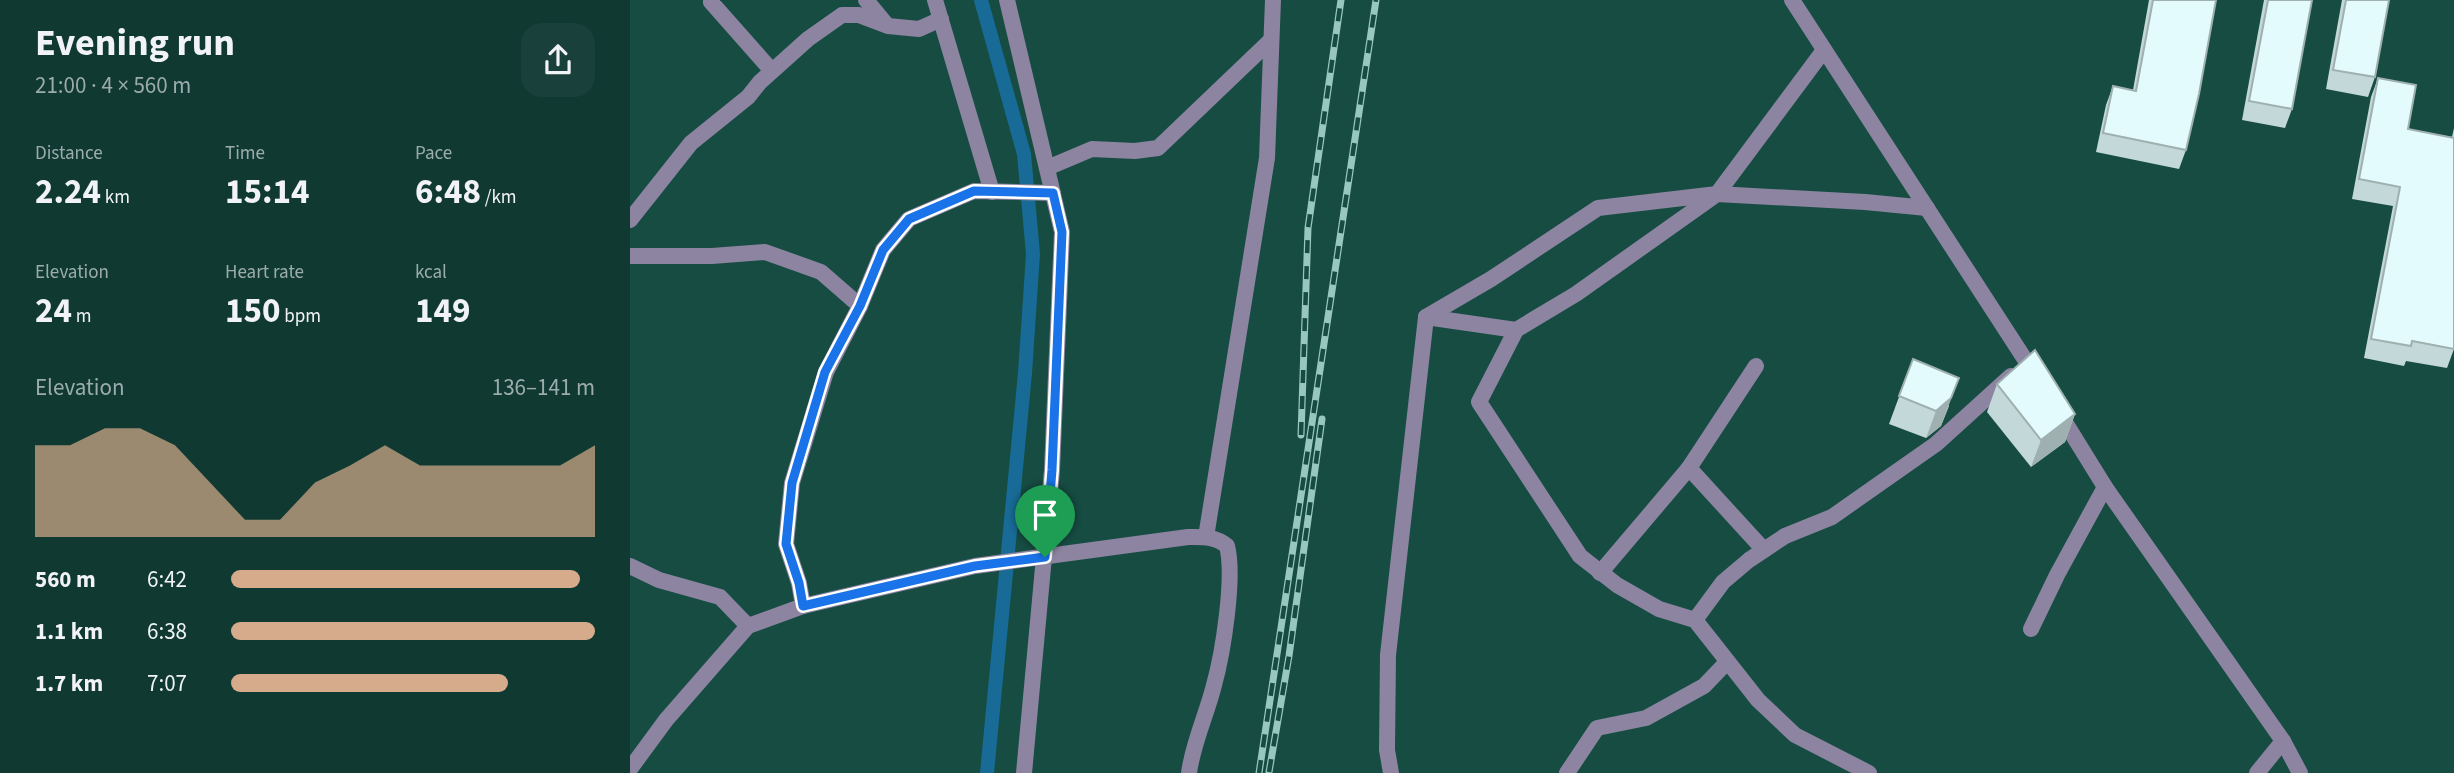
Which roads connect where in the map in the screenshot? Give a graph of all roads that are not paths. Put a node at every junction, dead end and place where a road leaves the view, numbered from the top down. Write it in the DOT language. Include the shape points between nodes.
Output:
graph roads {
  1 [pos="712,0"];
  2 [pos="866,0"];
  3 [pos="935,0"];
  4 [pos="1007,0"];
  5 [pos="1273,0"];
  6 [pos="1792,0"];
  7 [pos="941,19"];
  8 [pos="888,26"];
  9 [pos="1271,40"];
  10 [pos="1824,50"];
  11 [pos="772,71"];
  12 [pos="1047,168"];
  13 [pos="994,192"];
  14 [pos="1052,193"];
  15 [pos="1717,194"];
  16 [pos="1927,208"];
  17 [pos="630,220"];
  18 [pos="630,256"];
  19 [pos="860,306"];
  20 [pos="1426,317"];
  21 [pos="1516,330"];
  22 [pos="2027,361"];
  23 [pos="1756,366"];
  24 [pos="1689,468"];
  25 [pos="2105,488"];
  26 [pos="1206,537"];
  27 [pos="1764,550"];
  28 [pos="1045,557"];
  29 [pos="630,566"];
  30 [pos="1600,573"];
  31 [pos="803,606"];
  32 [pos="1695,620"];
  33 [pos="748,626"];
  34 [pos="2031,629"];
  35 [pos="1727,662"];
  36 [pos="2283,741"];
  37 [pos="630,769"];
  38 [pos="1024,773"];
  39 [pos="1189,773"];
  40 [pos="1391,773"];
  41 [pos="1567,773"];
  42 [pos="1869,773"];
  43 [pos="2257,773"];
  44 [pos="2300,773"];
  1 -- 11 [label="street"];
  2 -- 8 [label="street"];
  3 -- 7 [label="street"];
  4 -- 12 [label="street"];
  5 -- 9 [label="street"];
  6 -- 10 [label="street"];
  7 -- 8 [label="street" via="919,29"];
  7 -- 13 [label="street"];
  8 -- 11 [label="street" via="859,15 842,15"];
  9 -- 12 [label="street" via="1158,148 1091,149"];
  9 -- 26 [label="street" via="1267,158"];
  10 -- 15 [label="street"];
  10 -- 16 [label="street"];
  11 -- 17 [label="street" via="691,143"];
  12 -- 14 [label="street"];
  13 -- 14 [label="street"];
  13 -- 19 [label="street" via="974,191 909,219 883,250"];
  14 -- 28 [label="street" via="1062,232"];
  15 -- 16 [label="street"];
  15 -- 20 [label="street" via="1598,208"];
  15 -- 21 [label="street" via="1576,294"];
  16 -- 22 [label="street"];
  18 -- 19 [label="street" via="765,252 821,272"];
  19 -- 31 [label="street" via="825,372 792,483 786,544"];
  20 -- 21 [label="street"];
  20 -- 40 [label="street" via="1388,655"];
  21 -- 30 [label="street" via="1479,402 1580,556"];
  22 -- 25 [label="street"];
  22 -- 27 [label="street" via="1936,444 1832,517"];
  23 -- 24 [label="street"];
  24 -- 27 [label="street"];
  24 -- 30 [label="street"];
  25 -- 34 [label="street"];
  25 -- 36 [label="street"];
  26 -- 28 [label="street"];
  26 -- 39 [label="street" via="1227,546 1229,579 1214,686"];
  27 -- 32 [label="street" via="1723,582"];
  28 -- 31 [label="street" via="975,566"];
  28 -- 38 [label="street"];
  29 -- 33 [label="street" via="659,580 720,597"];
  30 -- 32 [label="street" via="1658,609"];
  31 -- 33 [label="street"];
  32 -- 35 [label="street"];
  33 -- 37 [label="street"];
  35 -- 41 [label="street" via="1704,687 1646,718 1597,728"];
  35 -- 42 [label="street" via="1795,736"];
  36 -- 43 [label="street"];
  36 -- 44 [label="street"];
}
